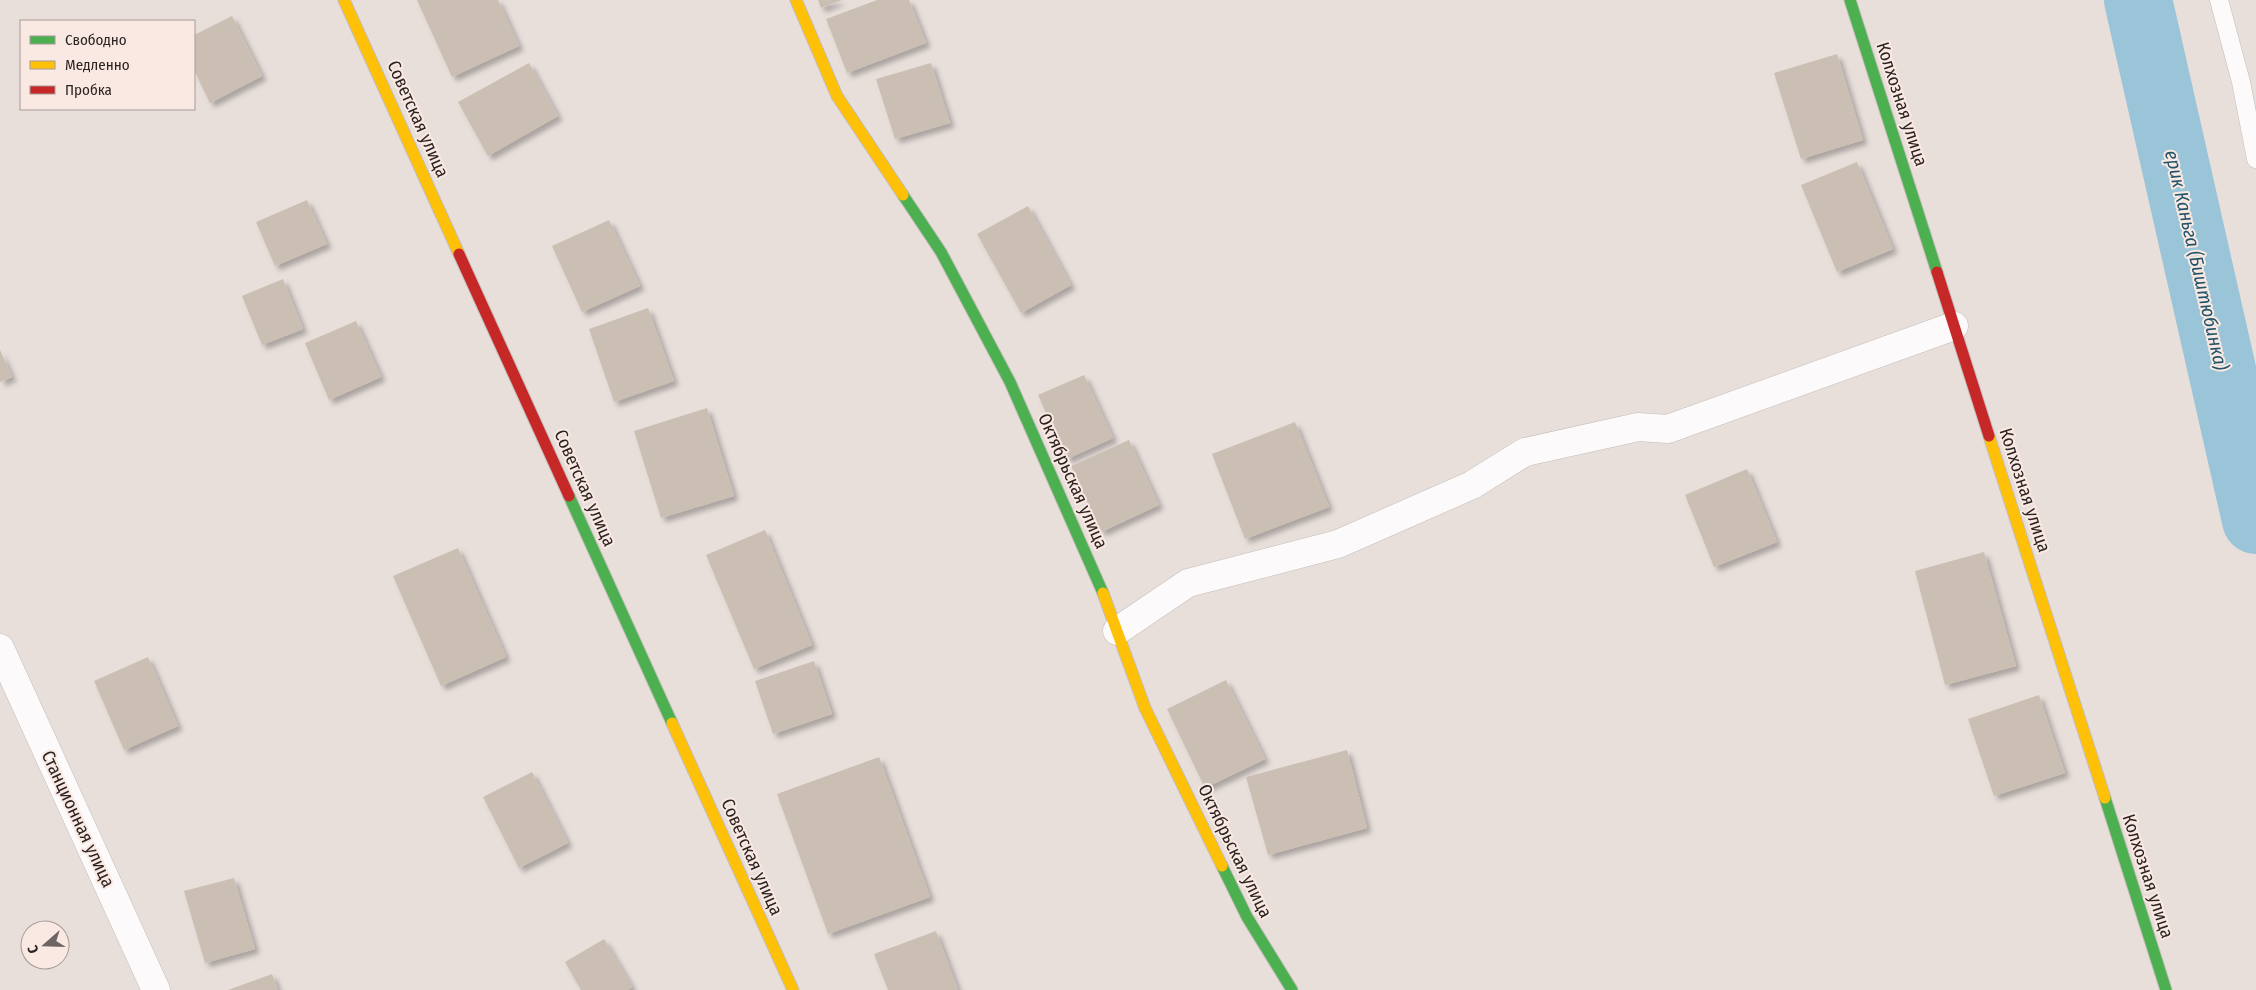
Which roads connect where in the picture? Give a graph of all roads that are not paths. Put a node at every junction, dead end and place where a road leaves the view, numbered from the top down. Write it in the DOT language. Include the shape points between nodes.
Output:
graph roads {
  1 [pos="344,0"];
  2 [pos="796,0"];
  3 [pos="1850,0"];
  4 [pos="2218,0"];
  5 [pos="2256,158"];
  6 [pos="1954,326"];
  7 [pos="1117,631"];
  8 [pos="0,648"];
  9 [pos="156,990"];
  10 [pos="793,990"];
  11 [pos="1292,990"];
  12 [pos="2166,990"];
  1 -- 10 [label="street, Советская улица"];
  2 -- 7 [label="street, Октябрьская улица" via="837,96 941,252 1010,382 1097,576"];
  3 -- 6 [label="street, Колхозная улица"];
  4 -- 5 [label="lane" via="2241,82"];
  6 -- 7 [label="street" via="1668,428 1638,427 1525,452 1472,485 1338,544 1188,583"];
  6 -- 12 [label="street, Колхозная улица"];
  7 -- 11 [label="street, Октябрьская улица" via="1145,708 1247,917"];
  8 -- 9 [label="street, Станционная улица"];
}
